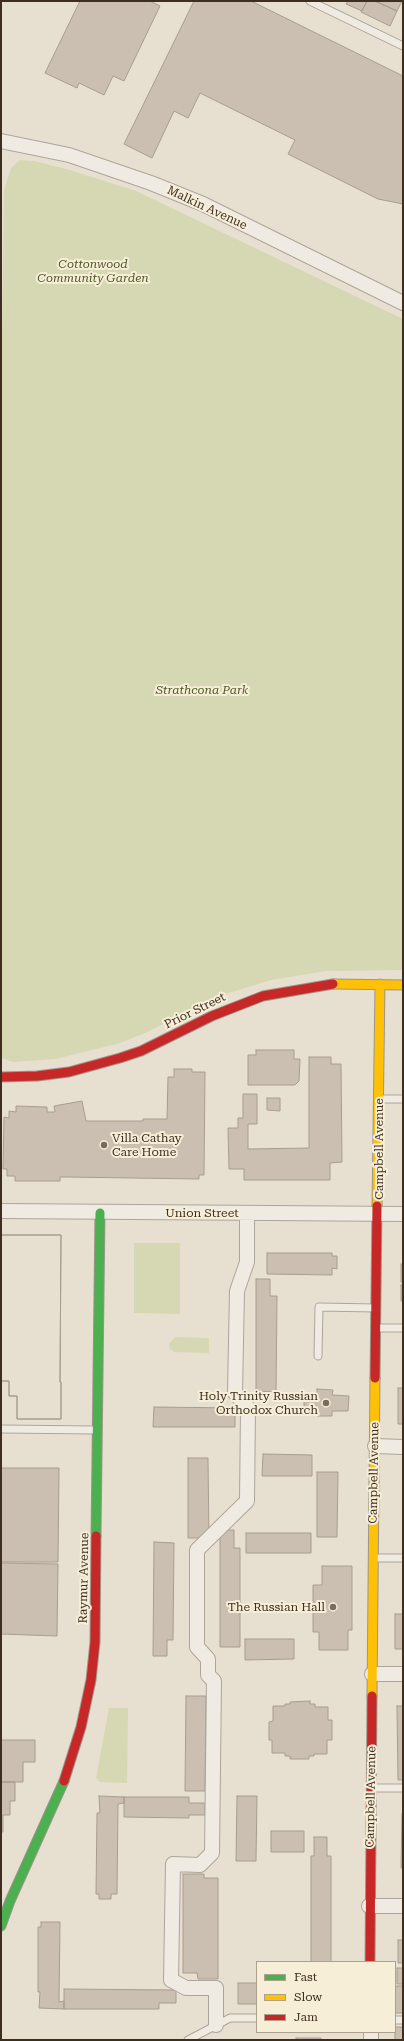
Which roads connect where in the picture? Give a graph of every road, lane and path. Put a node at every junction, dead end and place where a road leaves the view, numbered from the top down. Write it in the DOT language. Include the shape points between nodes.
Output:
graph roads {
  1 [pos="310,1"];
  2 [pos="403,46"];
  3 [pos="1,141"];
  4 [pos="403,304"];
  5 [pos="380,984"];
  6 [pos="403,985"];
  7 [pos="1,1077"];
  8 [pos="379,1099"];
  9 [pos="403,1099"];
  10 [pos="1,1211"];
  11 [pos="100,1213"];
  12 [pos="247,1213"];
  13 [pos="378,1214"];
  14 [pos="403,1214"];
  15 [pos="376,1308"];
  16 [pos="376,1328"];
  17 [pos="403,1328"];
  18 [pos="318,1356"];
  19 [pos="1,1429"];
  20 [pos="98,1430"];
  21 [pos="375,1446"];
  22 [pos="403,1447"];
  23 [pos="403,1558"];
  24 [pos="373,1559"];
  25 [pos="372,1674"];
  26 [pos="403,1674"];
  27 [pos="371,1788"];
  28 [pos="403,1788"];
  29 [pos="5,1901"];
  30 [pos="369,1906"];
  31 [pos="403,1906"];
  32 [pos="1,1926"];
  33 [pos="370,1961"];
  34 [pos="256,2018"];
  35 [pos="216,2025"];
  36 [pos="188,2040"];
  1 -- 2 [label="lane"];
  3 -- 4 [label="street, Malkin Avenue" via="69,155 203,204"];
  5 -- 6 [label="street, Prior Street"];
  5 -- 7 [label="street, Prior Street" via="334,984 263,996 120,1058 69,1072"];
  5 -- 8 [label="street, Campbell Avenue"];
  8 -- 9 [label="lane"];
  8 -- 13 [label="street, Campbell Avenue"];
  10 -- 11 [label="street, Union Street"];
  11 -- 12 [label="street, Union Street"];
  11 -- 20 [label="street, Raymur Avenue"];
  12 -- 13 [label="street, Union Street"];
  12 -- 35 [label="street" via="246,1262 237,1291 235,1356 235,1393 248,1408 247,1501 197,1550 197,1647 208,1659 208,1675 214,1681 212,1853 200,1865 173,1864 171,1980 186,1988 216,1988"];
  13 -- 14 [label="street, Union Street"];
  13 -- 15 [label="street, Campbell Avenue"];
  15 -- 16 [label="street, Campbell Avenue"];
  15 -- 18 [label="lane" via="319,1307"];
  16 -- 17 [label="lane"];
  16 -- 21 [label="street, Campbell Avenue"];
  19 -- 20 [label="lane"];
  20 -- 29 [label="street, Raymur Avenue" via="95,1642 88,1698 82,1727 63,1784"];
  21 -- 22 [label="street"];
  21 -- 24 [label="street, Campbell Avenue"];
  23 -- 24 [label="lane"];
  24 -- 25 [label="street, Campbell Avenue"];
  25 -- 26 [label="street"];
  25 -- 27 [label="street, Campbell Avenue"];
  27 -- 28 [label="lane"];
  27 -- 30 [label="street, Campbell Avenue"];
  29 -- 32 [label="street, Raymur Avenue"];
  30 -- 31 [label="street"];
  30 -- 33 [label="street, Campbell Avenue"];
  34 -- 35 [label="lane" via="230,2018"];
  35 -- 36 [label="lane"];
}
